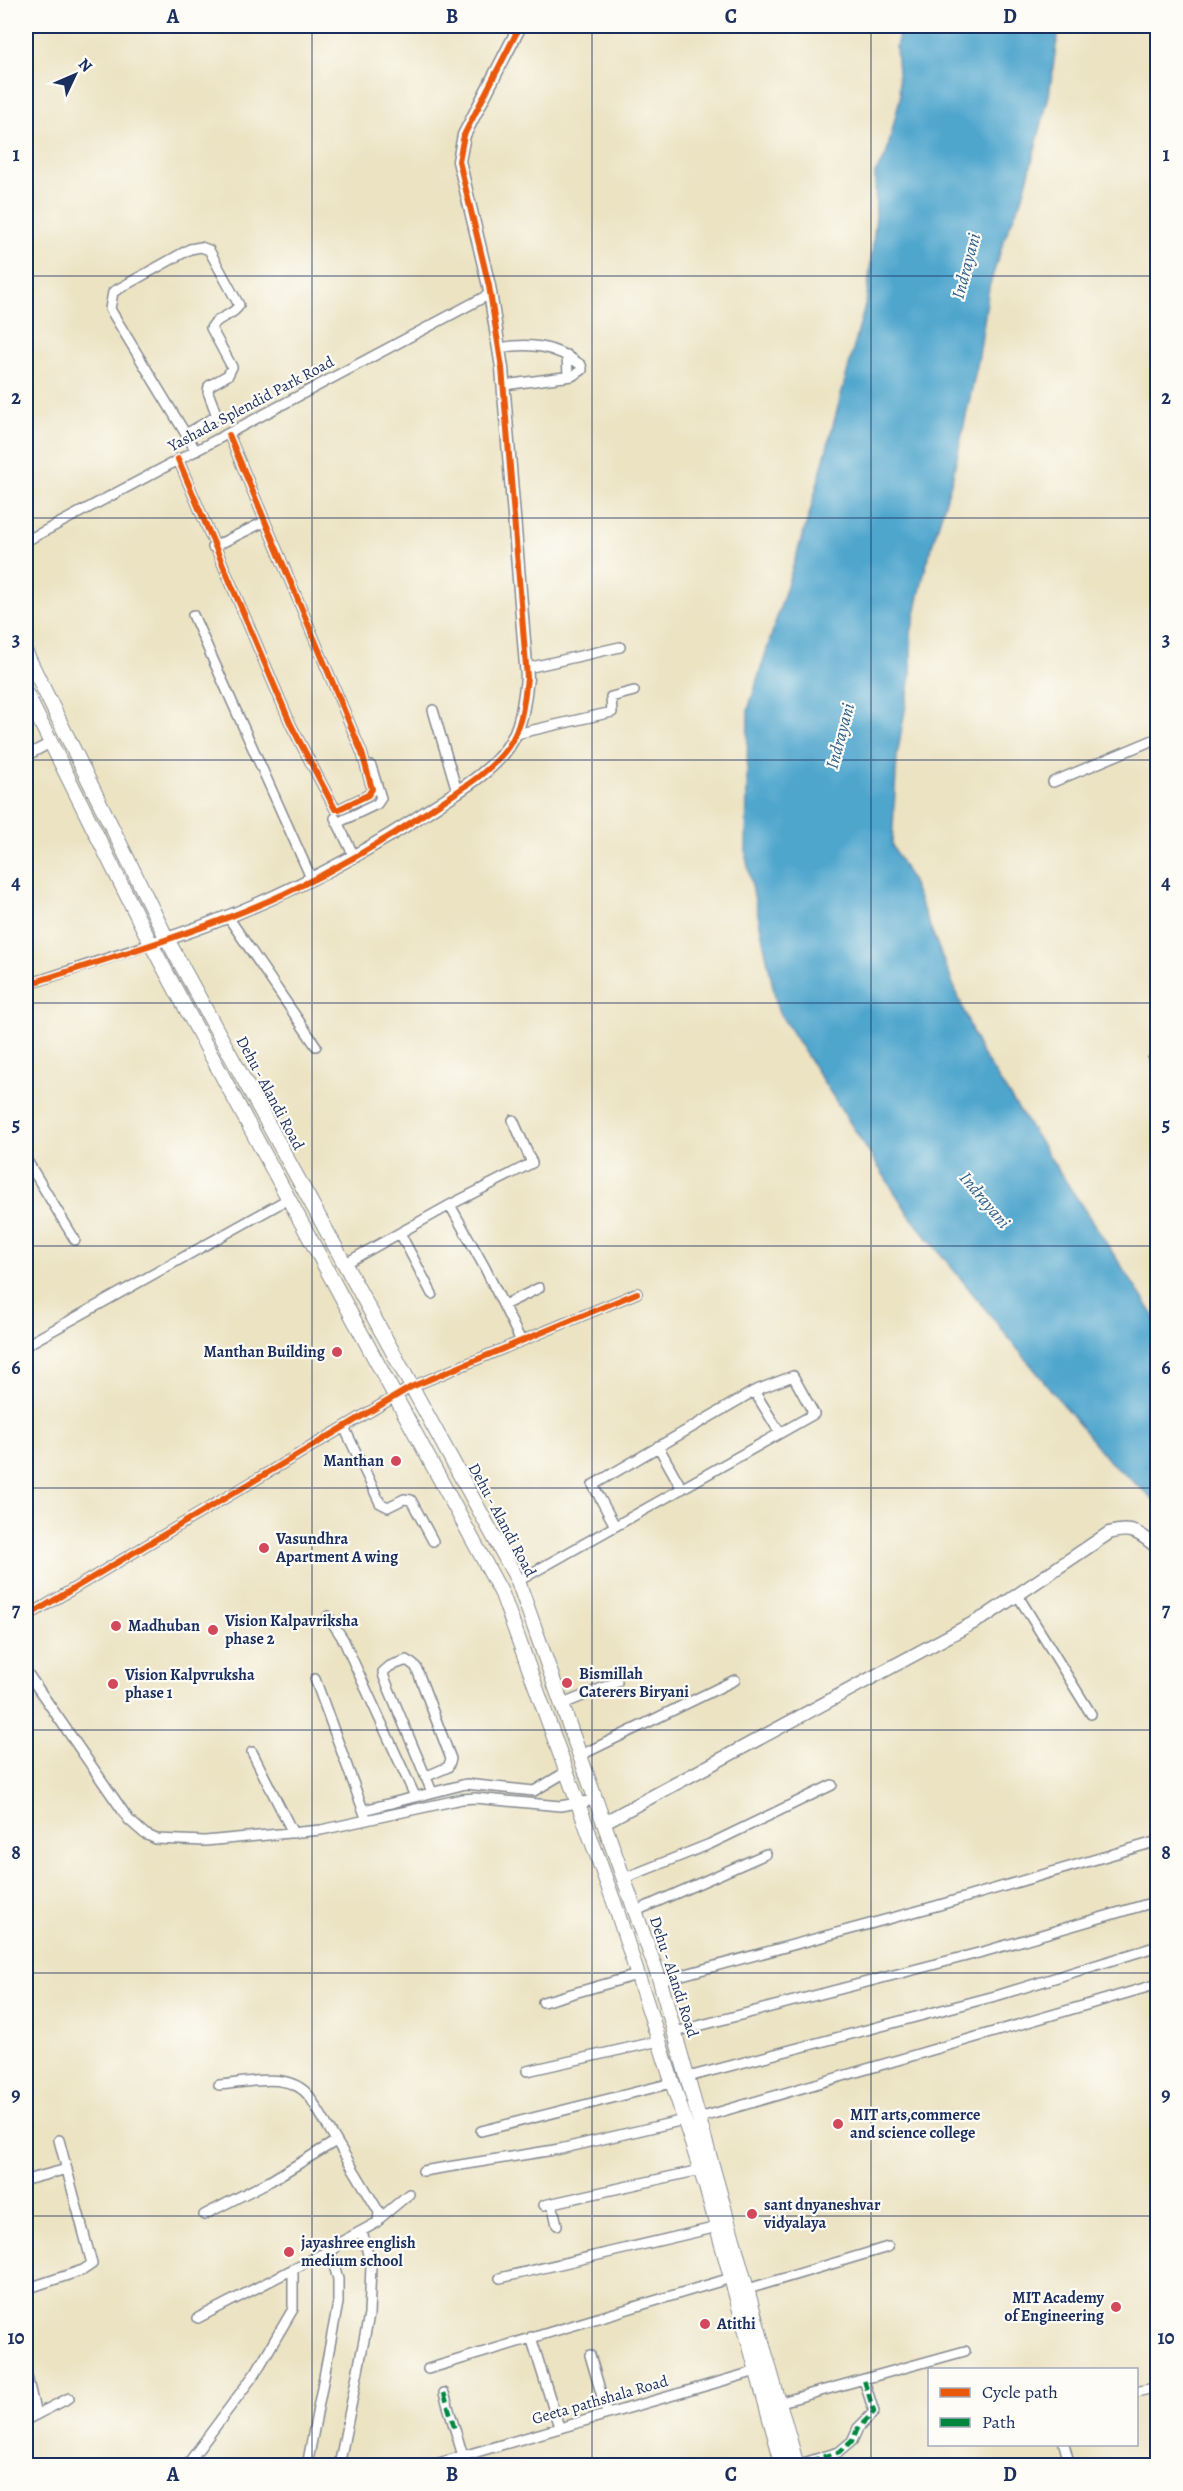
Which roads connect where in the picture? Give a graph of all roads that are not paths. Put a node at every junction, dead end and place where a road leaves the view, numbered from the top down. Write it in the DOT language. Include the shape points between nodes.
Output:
graph roads {
  1 [pos="520,26"];
  2 [pos="490,294"];
  3 [pos="500,348"];
  4 [pos="567,355"];
  5 [pos="568,376"];
  6 [pos="504,385"];
  7 [pos="186,434"];
  8 [pos="229,435"];
  9 [pos="196,451"];
  10 [pos="178,459"];
  11 [pos="264,522"];
  12 [pos="26,542"];
  13 [pos="213,547"];
  14 [pos="193,615"];
  15 [pos="620,647"];
  16 [pos="26,656"];
  17 [pos="527,668"];
  18 [pos="634,691"];
  19 [pos="26,693"];
  20 [pos="433,710"];
  21 [pos="516,734"];
  22 [pos="1158,738"];
  23 [pos="50,743"];
  24 [pos="362,753"];
  25 [pos="26,756"];
  26 [pos="1053,782"];
  27 [pos="457,791"];
  28 [pos="355,858"];
  29 [pos="312,880"];
  30 [pos="228,916"];
  31 [pos="167,939"];
  32 [pos="151,944"];
  33 [pos="26,985"];
  34 [pos="316,1047"];
  35 [pos="513,1120"];
  36 [pos="26,1159"];
  37 [pos="288,1199"];
  38 [pos="450,1205"];
  39 [pos="400,1233"];
  40 [pos="75,1240"];
  41 [pos="344,1264"];
  42 [pos="539,1288"];
  43 [pos="637,1293"];
  44 [pos="432,1294"];
  45 [pos="504,1305"];
  46 [pos="520,1341"];
  47 [pos="30,1343"];
  48 [pos="411,1387"];
  49 [pos="754,1392"];
  50 [pos="396,1396"];
  51 [pos="344,1427"];
  52 [pos="780,1433"];
  53 [pos="658,1446"];
  54 [pos="682,1489"];
  55 [pos="615,1526"];
  56 [pos="433,1541"];
  57 [pos="1158,1548"];
  58 [pos="518,1581"];
  59 [pos="1018,1596"];
  60 [pos="328,1616"];
  61 [pos="26,1617"];
  62 [pos="26,1671"];
  63 [pos="315,1679"];
  64 [pos="735,1680"];
  65 [pos="616,1682"];
  66 [pos="562,1704"];
  67 [pos="1091,1714"];
  68 [pos="252,1752"];
  69 [pos="580,1755"];
  70 [pos="566,1772"];
  71 [pos="425,1777"];
  72 [pos="832,1785"];
  73 [pos="432,1792"];
  74 [pos="415,1796"];
  75 [pos="595,1800"];
  76 [pos="577,1805"];
  77 [pos="364,1810"];
  78 [pos="368,1821"];
  79 [pos="603,1822"];
  80 [pos="293,1833"];
  81 [pos="1158,1840"];
  82 [pos="766,1854"];
  83 [pos="625,1878"];
  84 [pos="1158,1901"];
  85 [pos="636,1911"];
  86 [pos="1158,1946"];
  87 [pos="638,1975"];
  88 [pos="660,1981"];
  89 [pos="1158,1984"];
  90 [pos="543,2002"];
  91 [pos="675,2032"];
  92 [pos="659,2041"];
  93 [pos="526,2071"];
  94 [pos="688,2077"];
  95 [pos="672,2083"];
  96 [pos="219,2085"];
  97 [pos="699,2118"];
  98 [pos="684,2120"];
  99 [pos="481,2131"];
  100 [pos="59,2140"];
  101 [pos="336,2141"];
  102 [pos="67,2169"];
  103 [pos="700,2170"];
  104 [pos="423,2171"];
  105 [pos="26,2179"];
  106 [pos="409,2194"];
  107 [pos="204,2215"];
  108 [pos="380,2219"];
  109 [pos="557,2224"];
  110 [pos="723,2226"];
  111 [pos="362,2231"];
  112 [pos="888,2247"];
  113 [pos="332,2249"];
  114 [pos="293,2269"];
  115 [pos="500,2278"];
  116 [pos="731,2278"];
  117 [pos="26,2289"];
  118 [pos="748,2289"];
  119 [pos="198,2318"];
  120 [pos="531,2337"];
  121 [pos="965,2351"];
  122 [pos="590,2355"];
  123 [pos="771,2366"];
  124 [pos="428,2369"];
  125 [pos="756,2371"];
  126 [pos="26,2372"];
  127 [pos="864,2380"];
  128 [pos="1158,2387"];
  129 [pos="1138,2392"];
  130 [pos="444,2393"];
  131 [pos="69,2398"];
  132 [pos="780,2402"];
  133 [pos="766,2406"];
  134 [pos="607,2414"];
  135 [pos="36,2415"];
  136 [pos="26,2420"];
  137 [pos="559,2427"];
  138 [pos="1064,2446"];
  139 [pos="463,2456"];
  140 [pos="190,2464"];
  141 [pos="797,2465"];
  142 [pos="307,2466"];
  143 [pos="339,2466"];
  144 [pos="429,2466"];
  145 [pos="783,2466"];
  146 [pos="1070,2466"];
  1 -- 2 [label="street" via="459,148 460,174"];
  2 -- 3 [label="street"];
  2 -- 8 [label="street, Yashada Splendid Park Road"];
  3 -- 4 [label="street" via="535,345"];
  3 -- 6 [label="street"];
  4 -- 5 [label="street"];
  4 -- 5 [label="street" via="582,370"];
  5 -- 6 [label="street"];
  6 -- 17 [label="street"];
  7 -- 7 [label="street" via="110,309 113,292 190,249 201,248 209,250 239,304 237,310 211,328 232,367 228,375 209,386 217,416"];
  7 -- 9 [label="street"];
  8 -- 9 [label="street, Yashada Splendid Park Road"];
  8 -- 11 [label="street"];
  9 -- 10 [label="street, Yashada Splendid Park Road"];
  10 -- 12 [label="street, Yashada Splendid Park Road"];
  10 -- 13 [label="street"];
  11 -- 13 [label="street"];
  11 -- 24 [label="street"];
  13 -- 24 [label="street" via="291,725 335,808 368,795 372,789"];
  14 -- 29 [label="street"];
  15 -- 17 [label="street"];
  16 -- 31 [label="main road, Dehu - Alandi Road"];
  17 -- 21 [label="street"];
  18 -- 21 [label="street" via="611,697 612,712"];
  19 -- 23 [label="main road, Dehu - Alandi Road"];
  20 -- 27 [label="street"];
  21 -- 27 [label="street" via="495,763"];
  22 -- 26 [label="street"];
  23 -- 25 [label="street"];
  23 -- 32 [label="main road, Dehu - Alandi Road"];
  24 -- 28 [label="street" via="368,759 381,798 377,804 336,820"];
  27 -- 28 [label="street"];
  28 -- 29 [label="street"];
  29 -- 30 [label="street"];
  30 -- 31 [label="street"];
  30 -- 34 [label="street"];
  31 -- 32 [label="street"];
  31 -- 41 [label="main road, Dehu - Alandi Road"];
  32 -- 33 [label="street"];
  32 -- 37 [label="main road, Dehu - Alandi Road"];
  35 -- 38 [label="street" via="532,1163"];
  36 -- 40 [label="street"];
  37 -- 47 [label="street"];
  37 -- 50 [label="main road, Dehu - Alandi Road"];
  38 -- 39 [label="street"];
  38 -- 45 [label="street"];
  39 -- 41 [label="street"];
  39 -- 44 [label="street"];
  41 -- 48 [label="main road, Dehu - Alandi Road"];
  42 -- 45 [label="street"];
  43 -- 46 [label="street"];
  45 -- 46 [label="street"];
  46 -- 48 [label="street"];
  48 -- 50 [label="street"];
  48 -- 58 [label="main road, Dehu - Alandi Road"];
  49 -- 52 [label="street"];
  49 -- 52 [label="street" via="793,1376 814,1414"];
  49 -- 53 [label="street"];
  50 -- 51 [label="street"];
  50 -- 70 [label="main road, Dehu - Alandi Road" via="502,1594"];
  51 -- 56 [label="street" via="380,1503 388,1507 411,1500"];
  51 -- 61 [label="street"];
  52 -- 54 [label="street"];
  53 -- 54 [label="street"];
  53 -- 55 [label="street" via="593,1485"];
  54 -- 55 [label="street"];
  55 -- 58 [label="street"];
  57 -- 59 [label="street" via="1124,1528 1109,1533"];
  58 -- 66 [label="main road, Dehu - Alandi Road"];
  59 -- 67 [label="street"];
  59 -- 79 [label="street"];
  60 -- 74 [label="street" via="343,1639"];
  62 -- 80 [label="street" via="129,1820 144,1834 175,1841 205,1841"];
  63 -- 77 [label="street"];
  64 -- 69 [label="street"];
  65 -- 66 [label="street"];
  66 -- 69 [label="main road, Dehu - Alandi Road"];
  68 -- 80 [label="street"];
  69 -- 75 [label="main road, Dehu - Alandi Road"];
  70 -- 73 [label="street" via="534,1791 466,1784"];
  70 -- 76 [label="main road, Dehu - Alandi Road"];
  71 -- 71 [label="street" via="448,1767 451,1759 416,1667 407,1660 385,1669 384,1677"];
  71 -- 73 [label="street"];
  72 -- 83 [label="street" via="710,1844"];
  73 -- 74 [label="street"];
  74 -- 77 [label="street"];
  75 -- 76 [label="street"];
  75 -- 79 [label="main road, Dehu - Alandi Road"];
  76 -- 78 [label="street" via="537,1805 476,1797"];
  76 -- 87 [label="main road, Dehu - Alandi Road"];
  77 -- 78 [label="street"];
  78 -- 80 [label="street"];
  79 -- 83 [label="main road, Dehu - Alandi Road"];
  81 -- 88 [label="street" via="936,1906"];
  82 -- 85 [label="street"];
  83 -- 85 [label="main road, Dehu - Alandi Road"];
  84 -- 91 [label="street" via="987,1951"];
  85 -- 88 [label="main road, Dehu - Alandi Road"];
  86 -- 94 [label="street" via="999,1995"];
  87 -- 90 [label="street"];
  87 -- 92 [label="main road, Dehu - Alandi Road"];
  88 -- 91 [label="main road, Dehu - Alandi Road"];
  89 -- 97 [label="street"];
  91 -- 94 [label="main road, Dehu - Alandi Road"];
  92 -- 93 [label="street"];
  92 -- 95 [label="main road, Dehu - Alandi Road"];
  94 -- 97 [label="main road, Dehu - Alandi Road"];
  95 -- 98 [label="main road, Dehu - Alandi Road"];
  95 -- 99 [label="street"];
  96 -- 101 [label="street" via="281,2080 295,2083 310,2097"];
  97 -- 110 [label="main road, Dehu - Alandi Road"];
  98 -- 103 [label="main road, Dehu - Alandi Road"];
  98 -- 104 [label="street" via="560,2149"];
  100 -- 102 [label="street"];
  101 -- 107 [label="street"];
  101 -- 108 [label="street"];
  102 -- 105 [label="street"];
  102 -- 117 [label="street" via="92,2264"];
  103 -- 109 [label="street" via="548,2204"];
  103 -- 110 [label="main road, Dehu - Alandi Road"];
  106 -- 108 [label="street"];
  108 -- 111 [label="street"];
  110 -- 115 [label="street"];
  110 -- 116 [label="main road, Dehu - Alandi Road"];
  110 -- 118 [label="main road, Dehu - Alandi Road"];
  111 -- 113 [label="street"];
  111 -- 143 [label="street" via="371,2266 369,2315"];
  112 -- 118 [label="street"];
  113 -- 114 [label="street"];
  113 -- 142 [label="street" via="338,2303"];
  114 -- 119 [label="street"];
  114 -- 140 [label="street" via="293,2309 256,2372"];
  116 -- 120 [label="street"];
  116 -- 125 [label="main road, Dehu - Alandi Road"];
  118 -- 123 [label="main road, Dehu - Alandi Road"];
  120 -- 124 [label="street"];
  120 -- 137 [label="street"];
  121 -- 127 [label="street"];
  122 -- 134 [label="street"];
  123 -- 125 [label="street, Geeta pathshala Road"];
  123 -- 132 [label="main road, Dehu - Alandi Road"];
  125 -- 133 [label="main road, Dehu - Alandi Road"];
  125 -- 134 [label="street, Geeta pathshala Road"];
  126 -- 135 [label="street"];
  127 -- 132 [label="street"];
  127 -- 141 [label="street" via="874,2412 858,2428 852,2441 839,2452"];
  128 -- 129 [label="street"];
  130 -- 139 [label="street"];
  131 -- 135 [label="street"];
  132 -- 133 [label="street"];
  132 -- 141 [label="main road, Dehu - Alandi Road"];
  133 -- 145 [label="main road, Dehu - Alandi Road"];
  134 -- 137 [label="street, Geeta pathshala Road"];
  135 -- 136 [label="street"];
  137 -- 139 [label="street, Geeta pathshala Road"];
  138 -- 146 [label="street"];
  139 -- 144 [label="street, Geeta pathshala Road"];
}
